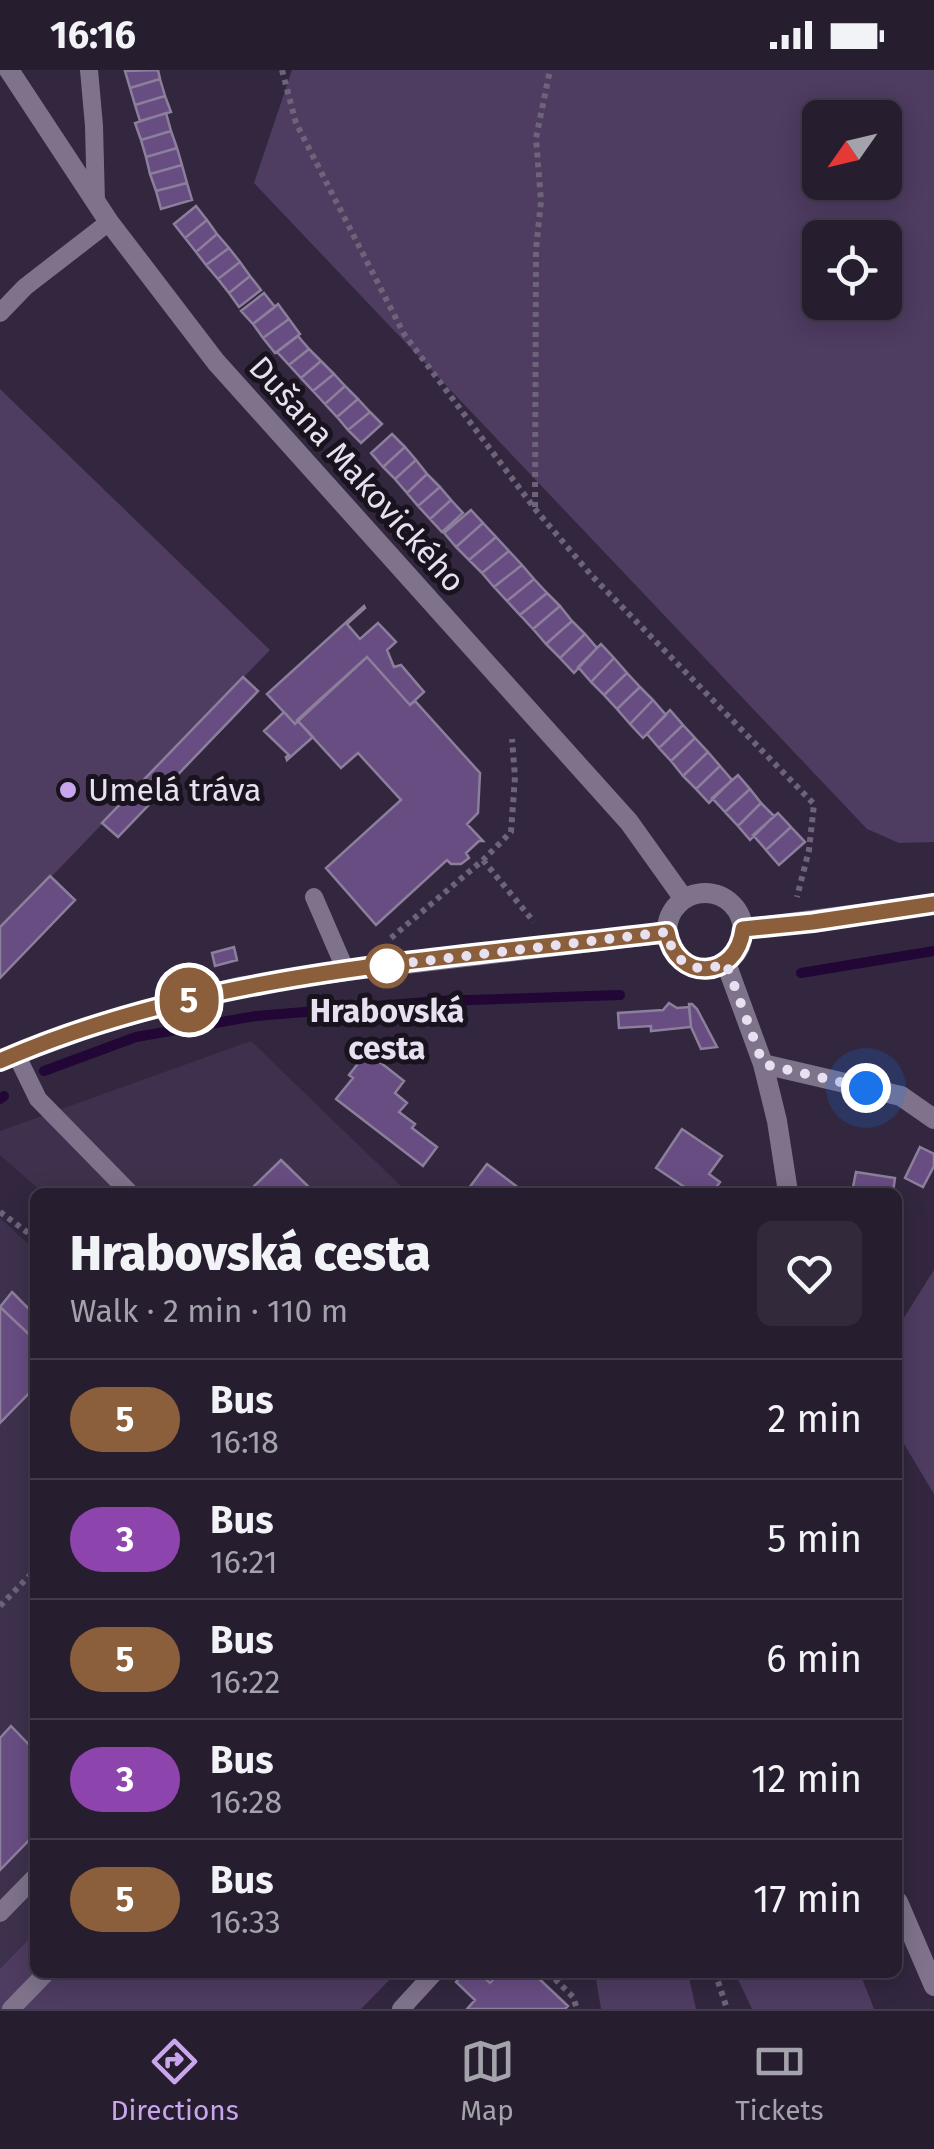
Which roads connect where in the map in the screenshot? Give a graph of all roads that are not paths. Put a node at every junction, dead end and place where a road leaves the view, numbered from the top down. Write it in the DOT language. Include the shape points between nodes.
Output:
graph roads {
  1 [pos="9,70"];
  2 [pos="89,70"];
  3 [pos="96,202"];
  4 [pos="108,222"];
  5 [pos="0,314"];
  6 [pos="314,897"];
  7 [pos="684,899"];
  8 [pos="934,904"];
  9 [pos="743,929"];
  10 [pos="667,932"];
  11 [pos="726,963"];
  12 [pos="346,971"];
  13 [pos="8,1058"];
  14 [pos="763,1064"];
  15 [pos="934,1119"];
  16 [pos="125,1188"];
  17 [pos="787,1188"];
  18 [pos="30,1882"];
  19 [pos="902,1911"];
  20 [pos="0,1913"];
  21 [pos="41,1978"];
  22 [pos="429,1978"];
  23 [pos="934,1986"];
  24 [pos="11,2009"];
  25 [pos="400,2009"];
  1 -- 3 [label="street, Dušana Makovického"];
  2 -- 3 [label="lane"];
  3 -- 4 [label="street, Dušana Makovického"];
  4 -- 5 [label="lane"];
  4 -- 7 [label="street, Dušana Makovického" via="216,362 628,822"];
  6 -- 12 [label="lane"];
  7 -- 9 [label="street" via="696,893 722,897"];
  7 -- 10 [label="street"];
  8 -- 9 [label="street"];
  9 -- 11 [label="street"];
  10 -- 11 [label="street" via="669,946 687,965"];
  10 -- 12 [label="street"];
  11 -- 14 [label="street"];
  12 -- 13 [label="street" via="200,996"];
  13 -- 16 [label="lane" via="38,1099"];
  14 -- 15 [label="street" via="901,1096"];
  14 -- 17 [label="street"];
  18 -- 20 [label="lane"];
  19 -- 23 [label="street"];
  21 -- 24 [label="lane"];
  22 -- 25 [label="lane"];
}
